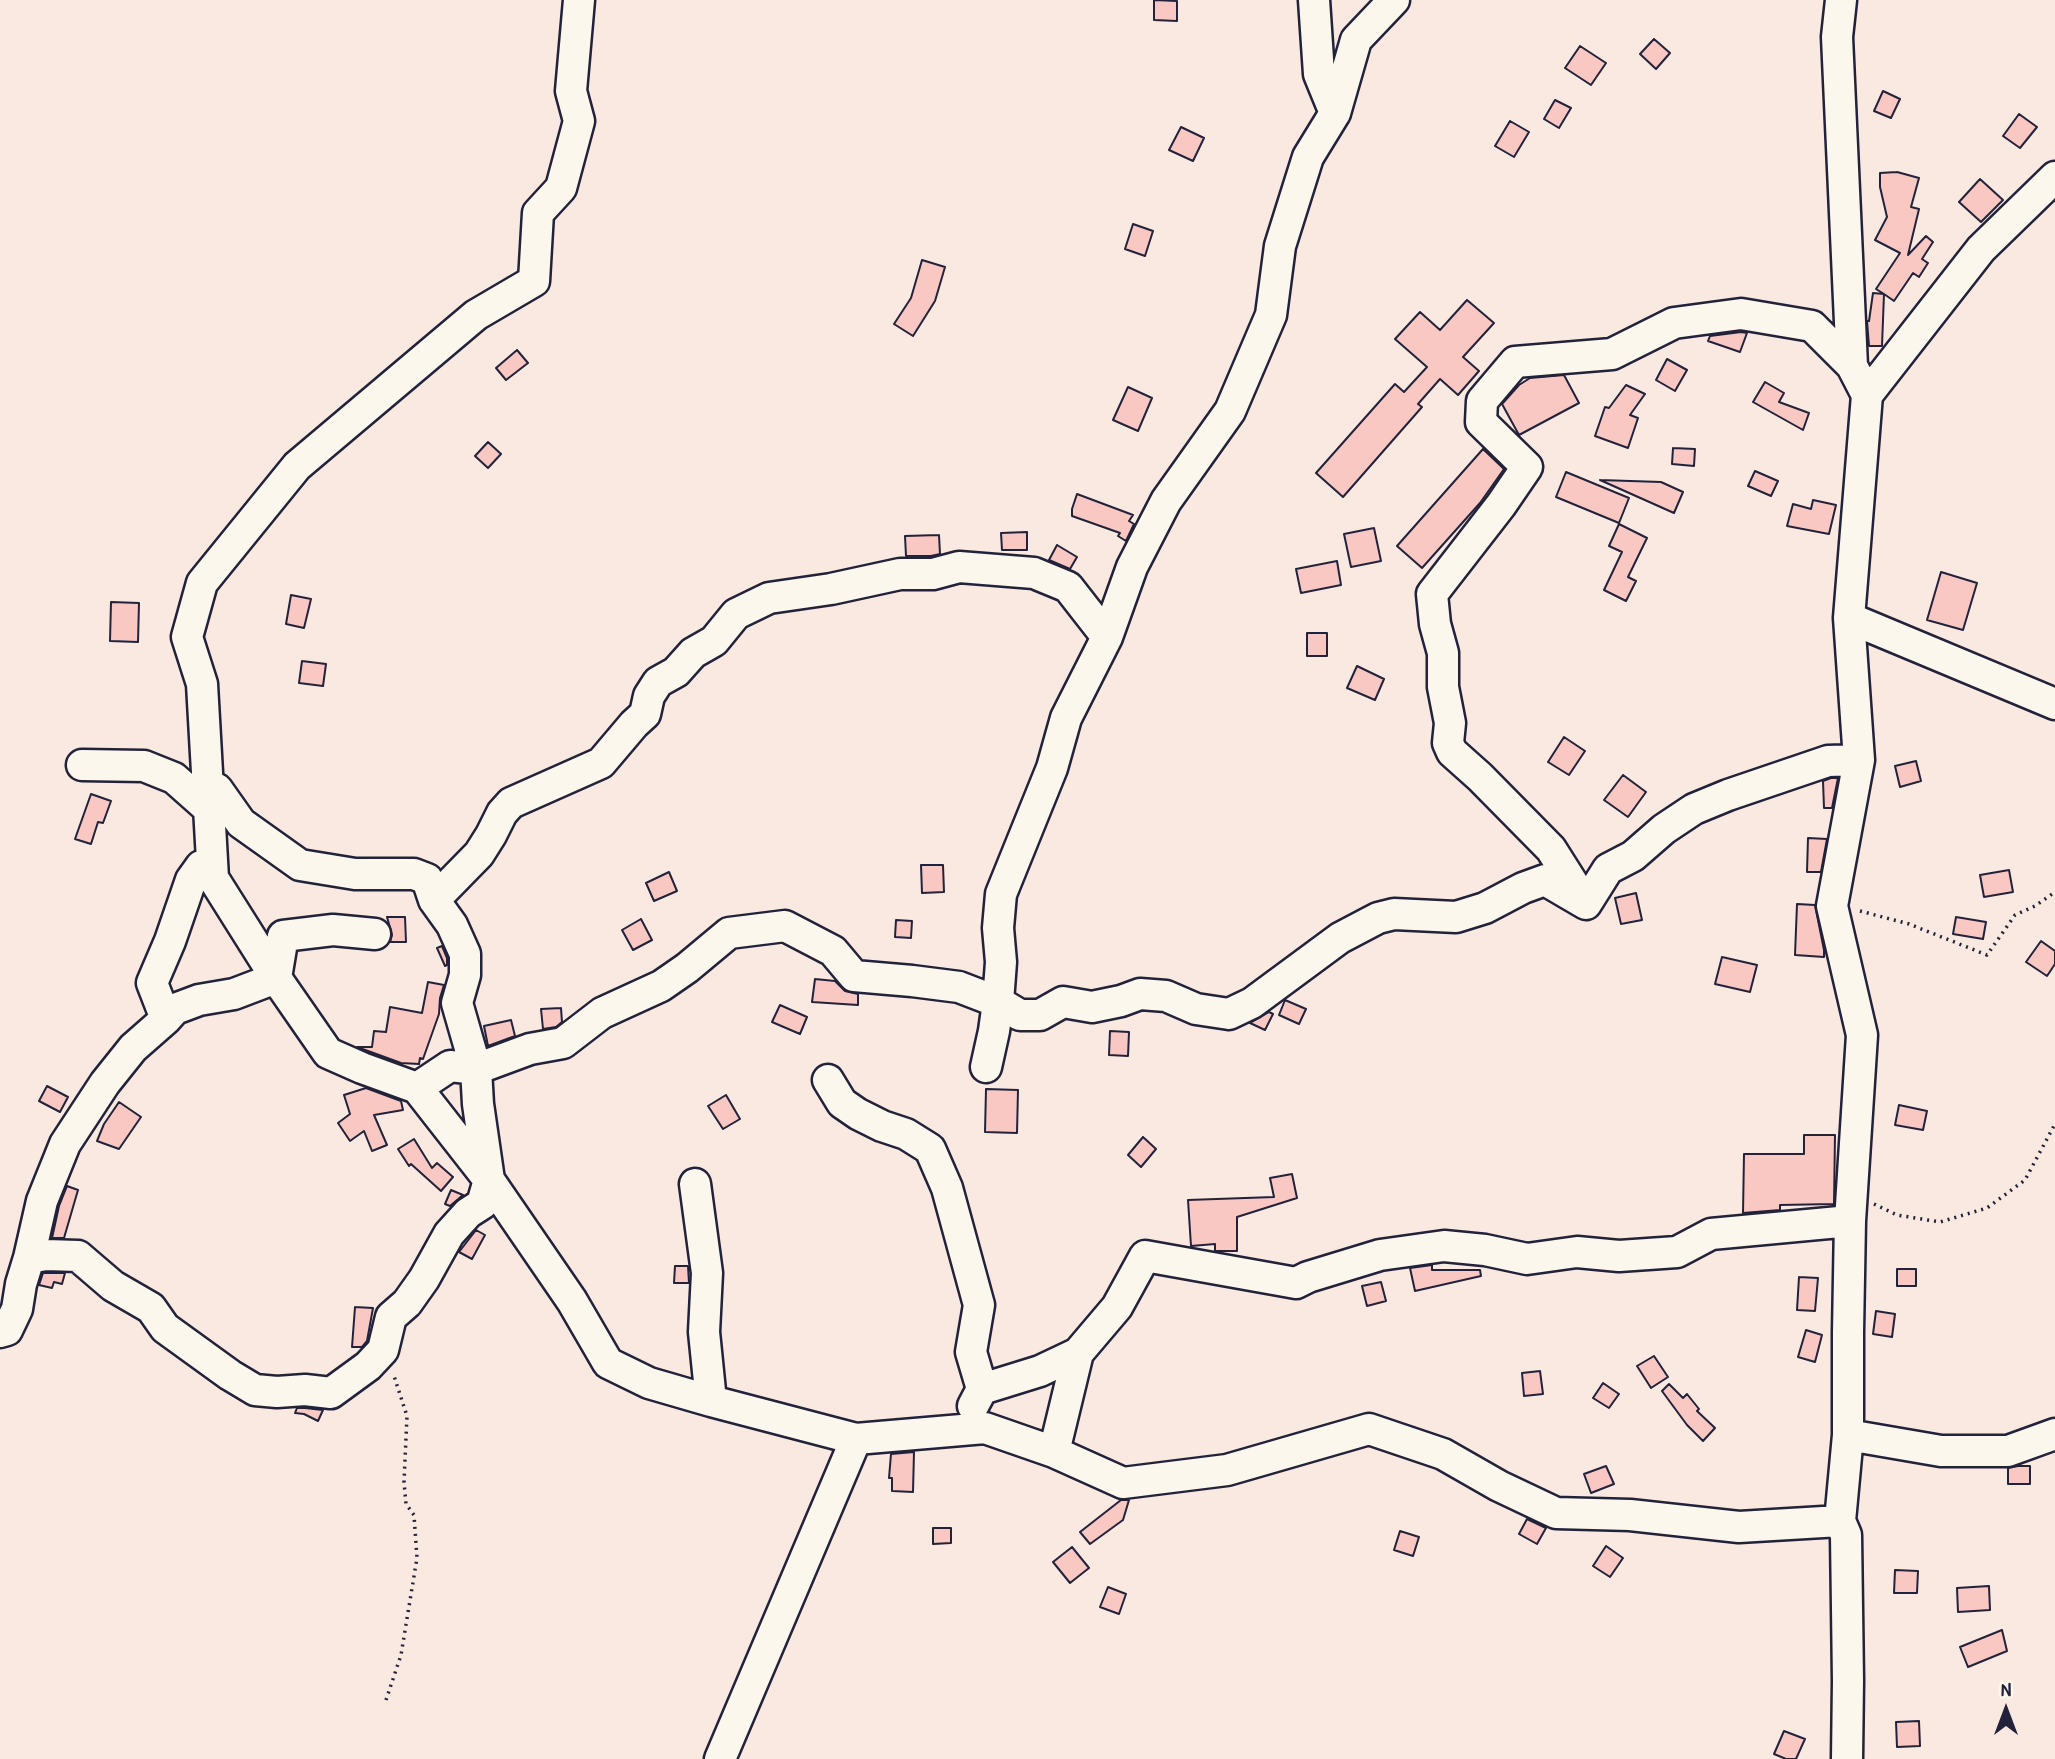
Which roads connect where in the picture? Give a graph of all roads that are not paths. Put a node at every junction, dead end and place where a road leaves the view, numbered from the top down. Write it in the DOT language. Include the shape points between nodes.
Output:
graph roads {
  1 [pos="579,0"];
  2 [pos="1314,0"];
  3 [pos="1394,0"];
  4 [pos="1841,0"];
  5 [pos="1335,113"];
  6 [pos="2055,177"];
  7 [pos="1852,366"];
  8 [pos="1867,395"];
  9 [pos="1849,618"];
  10 [pos="1107,637"];
  11 [pos="2055,704"];
  12 [pos="1859,760"];
  13 [pos="82,765"];
  14 [pos="209,809"];
  15 [pos="213,878"];
  16 [pos="434,900"];
  17 [pos="1586,904"];
  18 [pos="375,934"];
  19 [pos="276,978"];
  20 [pos="998,1002"];
  21 [pos="166,1019"];
  22 [pos="986,1067"];
  23 [pos="476,1069"];
  24 [pos="828,1080"];
  25 [pos="417,1088"];
  26 [pos="489,1180"];
  27 [pos="695,1184"];
  28 [pos="1851,1207"];
  29 [pos="29,1258"];
  30 [pos="0,1332"];
  31 [pos="1078,1353"];
  32 [pos="982,1389"];
  33 [pos="711,1401"];
  34 [pos="967,1429"];
  35 [pos="2055,1434"];
  36 [pos="1848,1436"];
  37 [pos="856,1439"];
  38 [pos="1054,1452"];
  39 [pos="1840,1521"];
  40 [pos="720,1759"];
  41 [pos="1847,1759"];
  1 -- 14 [label="street" via="571,91 579,121 561,188 538,212 534,281 476,316 297,466 202,583 187,637 202,684"];
  2 -- 5 [label="street" via="1319,74"];
  3 -- 5 [label="street" via="1356,40"];
  4 -- 7 [label="street" via="1837,37"];
  5 -- 10 [label="street" via="1308,157 1280,246 1271,316 1230,411 1166,501 1132,567"];
  6 -- 8 [label="street" via="1981,249"];
  7 -- 8 [label="street"];
  7 -- 17 [label="street" via="1812,326 1741,314 1674,323 1612,355 1515,362 1482,401 1481,422 1527,467 1432,594 1443,653 1448,743 1551,849"];
  8 -- 9 [label="street"];
  9 -- 11 [label="street"];
  9 -- 12 [label="street"];
  10 -- 16 [label="street" via="1068,587 1034,573 959,567 933,575 900,574 769,598 736,614 714,641 658,681 645,714 601,763 511,803 479,854"];
  10 -- 20 [label="street" via="1066,718 1052,768 1001,894"];
  12 -- 17 [label="street" via="1828,761 1694,809 1633,856 1608,869"];
  12 -- 28 [label="street" via="1832,906 1861,1035"];
  13 -- 14 [label="street" via="144,766 174,778"];
  14 -- 15 [label="street"];
  14 -- 16 [label="street" via="217,789 241,823 300,865 355,874 414,874 427,879"];
  15 -- 19 [label="street"];
  15 -- 21 [label="street" via="201,866 191,880 152,983"];
  16 -- 23 [label="street" via="465,954 457,1003"];
  17 -- 20 [label="street" via="1545,880 1456,917 1378,918 1340,938 1252,1003 1229,1014 1196,1009 1166,996 1140,994 1092,1006 1063,1002 1040,1015 1020,1015"];
  18 -- 19 [label="street" via="333,930 283,936"];
  19 -- 21 [label="street" via="198,1000 175,1009"];
  19 -- 25 [label="street" via="328,1053"];
  20 -- 22 [label="street"];
  20 -- 23 [label="street" via="958,987 854,976 833,951 785,926 729,933 661,986 602,1013 563,1043 530,1049"];
  21 -- 29 [label="street" via="133,1048 65,1144 42,1201"];
  23 -- 25 [label="street" via="450,1066"];
  23 -- 26 [label="street"];
  24 -- 32 [label="street" via="842,1103 858,1114 930,1149 947,1188 979,1306 971,1352"];
  25 -- 26 [label="street"];
  26 -- 29 [label="street" via="482,1203 449,1234 424,1279 391,1317 383,1350 331,1393 256,1390 165,1328 151,1308 113,1286 78,1256"];
  26 -- 33 [label="street" via="572,1301 608,1363 649,1383"];
  27 -- 33 [label="street" via="707,1273 704,1332"];
  28 -- 31 [label="street" via="1711,1234 1677,1252 1619,1256 1577,1252 1527,1259 1444,1246 1380,1255 1297,1283 1145,1256 1117,1307"];
  28 -- 36 [label="street"];
  29 -- 30 [label="street" via="18,1309 7,1330"];
  31 -- 32 [label="street" via="1040,1371"];
  31 -- 38 [label="street"];
  32 -- 34 [label="street"];
  33 -- 37 [label="street"];
  34 -- 37 [label="street"];
  34 -- 38 [label="street" via="985,1428"];
  35 -- 36 [label="street" via="2008,1451 1941,1451"];
  36 -- 39 [label="street"];
  37 -- 40 [label="street"];
  38 -- 39 [label="street" via="1123,1483 1227,1470 1369,1429 1443,1454 1556,1514 1630,1515 1739,1527"];
  39 -- 41 [label="street" via="1846,1535"];
}
